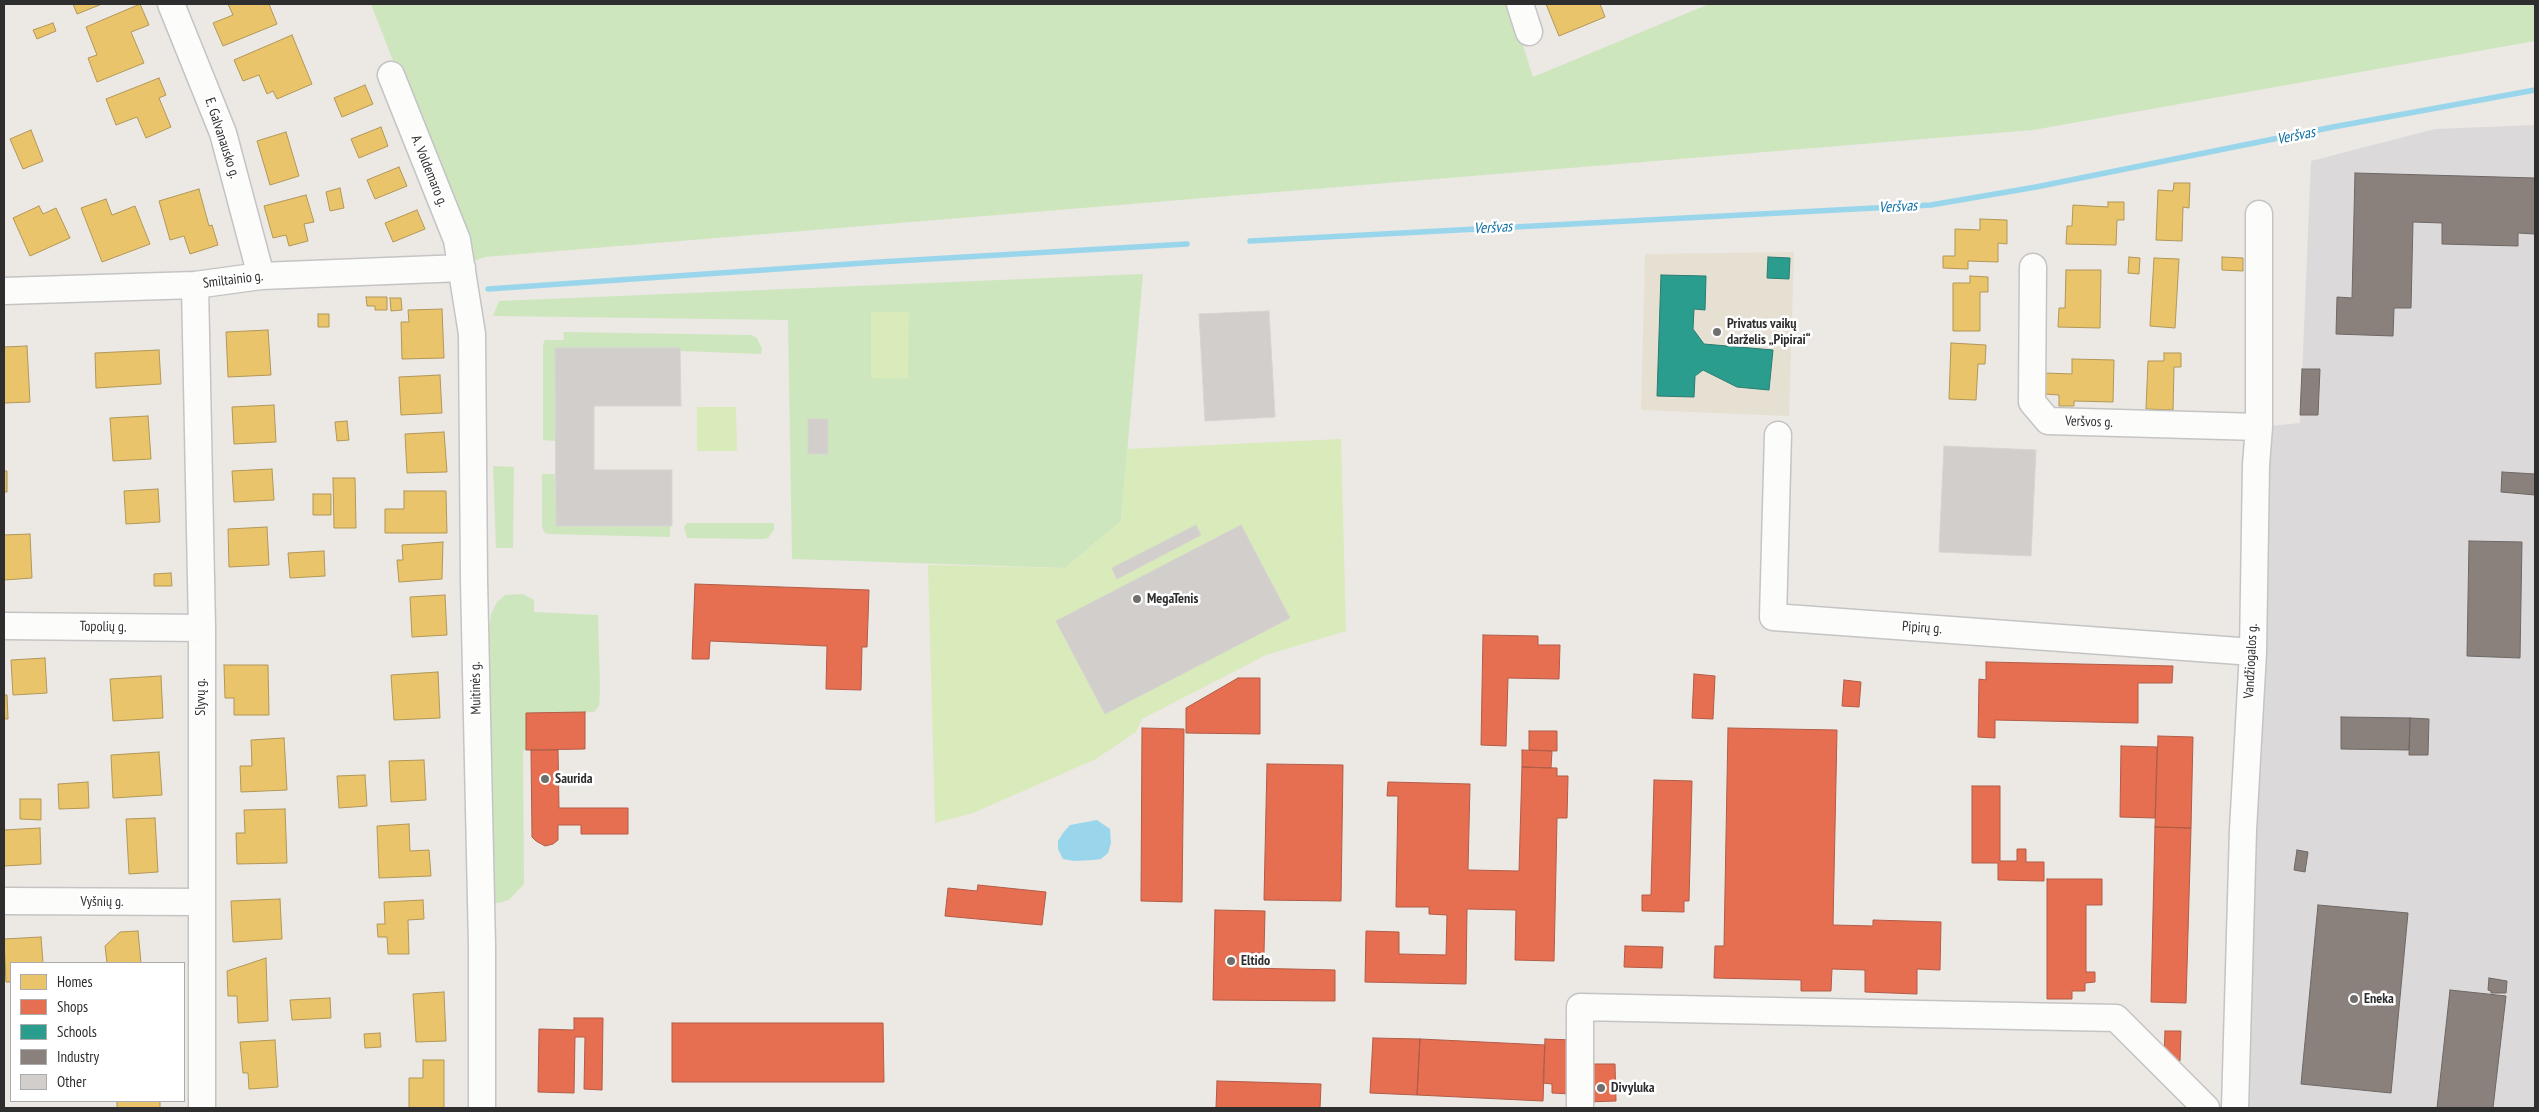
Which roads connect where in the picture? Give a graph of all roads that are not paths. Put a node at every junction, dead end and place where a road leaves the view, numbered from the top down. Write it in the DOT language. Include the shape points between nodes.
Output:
graph roads {
  1 [pos="171,4"];
  2 [pos="1520,4"];
  3 [pos="1529,32"];
  4 [pos="391,75"];
  5 [pos="2259,214"];
  6 [pos="2033,267"];
  7 [pos="462,268"];
  8 [pos="261,276"];
  9 [pos="195,285"];
  10 [pos="4,291"];
  11 [pos="2259,427"];
  12 [pos="1778,435"];
  13 [pos="4,626"];
  14 [pos="202,628"];
  15 [pos="2253,652"];
  16 [pos="4,901"];
  17 [pos="201,902"];
  18 [pos="202,1108"];
  19 [pos="482,1108"];
  20 [pos="1580,1108"];
  21 [pos="2206,1108"];
  22 [pos="2235,1108"];
  1 -- 8 [label="street, E. Galvanausko g." via="223,133"];
  2 -- 3 [label="street"];
  4 -- 7 [label="street, A. Voldemaro g." via="457,240"];
  5 -- 11 [label="street, Vandžiogalos g."];
  6 -- 11 [label="street, Veršvos g." via="2032,402 2048,421"];
  7 -- 8 [label="street, Smiltainio g."];
  7 -- 19 [label="street, Muitinės g." via="472,334"];
  8 -- 9 [label="street, Smiltainio g."];
  9 -- 10 [label="street, Smiltainio g."];
  9 -- 14 [label="street, Slyvų g."];
  11 -- 15 [label="street, Vandžiogalos g."];
  12 -- 15 [label="street, Pipirų g." via="1773,617"];
  13 -- 14 [label="street, Topolių g."];
  14 -- 17 [label="street, Slyvų g."];
  15 -- 22 [label="street, Vandžiogalos g." via="2243,830"];
  16 -- 17 [label="street, Vyšnių g."];
  17 -- 18 [label="street, Slyvų g."];
  20 -- 21 [label="street" via="1580,1007 2116,1018"];
}
